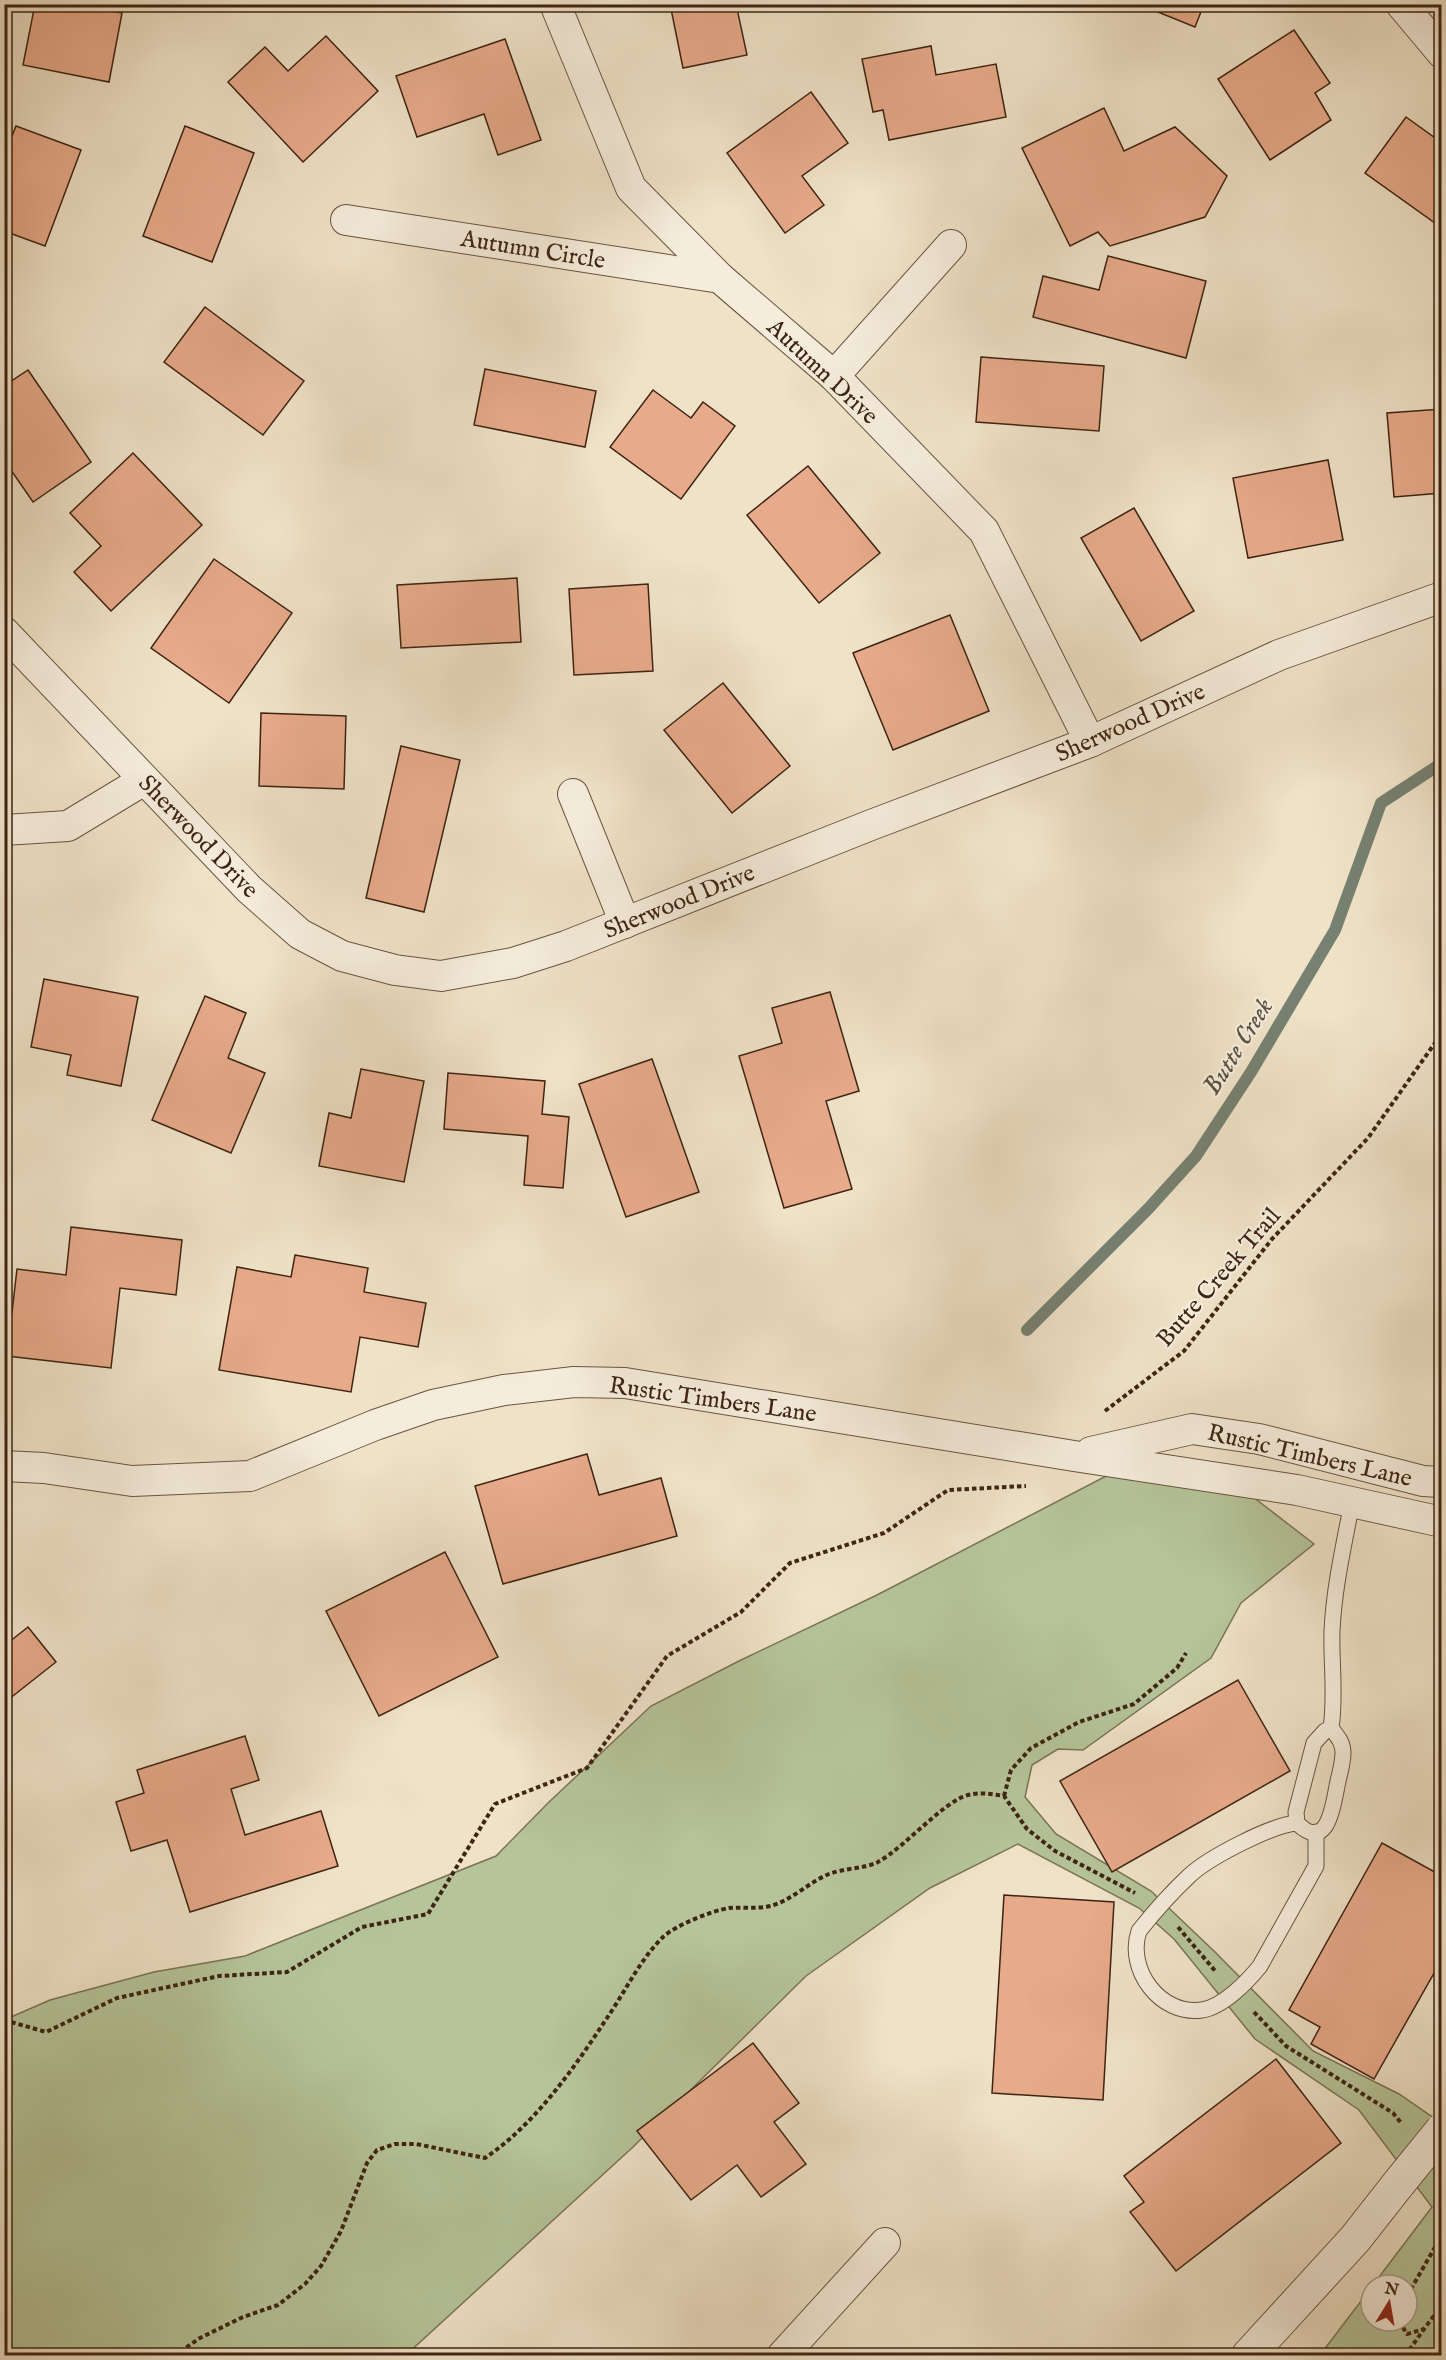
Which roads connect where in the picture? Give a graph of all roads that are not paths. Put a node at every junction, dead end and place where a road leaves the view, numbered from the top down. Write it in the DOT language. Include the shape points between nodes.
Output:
graph roads {
  1 [pos="555,4"];
  2 [pos="1401,4"];
  3 [pos="1442,53"];
  4 [pos="346,220"];
  5 [pos="951,245"];
  6 [pos="720,278"];
  7 [pos="834,376"];
  8 [pos="1442,597"];
  9 [pos="4,632"];
  10 [pos="1090,742"];
  11 [pos="144,780"];
  12 [pos="573,794"];
  13 [pos="4,830"];
  14 [pos="625,923"];
  15 [pos="1070,1455"];
  16 [pos="4,1466"];
  17 [pos="1361,1466"];
  18 [pos="1442,1482"];
  19 [pos="1352,1502"];
  20 [pos="1442,1522"];
  21 [pos="1331,1728"];
  22 [pos="1297,1823"];
  23 [pos="1316,1832"];
  24 [pos="1442,2130"];
  25 [pos="885,2243"];
  26 [pos="783,2355"];
  27 [pos="1248,2355"];
  1 -- 6 [label="street, Autumn Drive" via="631,188"];
  2 -- 3 [label="street"];
  4 -- 6 [label="street, Autumn Circle"];
  5 -- 7 [label="street"];
  6 -- 7 [label="street, Autumn Drive"];
  7 -- 10 [label="street, Autumn Drive" via="984,531"];
  8 -- 10 [label="street, Sherwood Drive" via="1279,655"];
  9 -- 11 [label="street, Sherwood Drive"];
  10 -- 14 [label="street, Sherwood Drive"];
  11 -- 13 [label="street" via="68,826"];
  11 -- 14 [label="street, Sherwood Drive" via="266,904 300,934 342,956 395,970 441,976 513,963"];
  12 -- 14 [label="street"];
  15 -- 16 [label="street, Rustic Timbers Lane" via="625,1383 574,1382 504,1390 433,1405 250,1476 132,1481"];
  15 -- 17 [label="street, Rustic Timbers Lane" via="1192,1429 1259,1439"];
  15 -- 19 [label="street, Rustic Timbers Lane"];
  17 -- 18 [label="street, Rustic Timbers Lane"];
  17 -- 19 [label="street"];
  19 -- 20 [label="street, Rustic Timbers Lane"];
  19 -- 21 [label="lane" via="1334,1601 1335,1702"];
  21 -- 22 [label="lane" via="1314,1743 1296,1812"];
  21 -- 23 [label="lane" via="1340,1739 1343,1754 1330,1820"];
  22 -- 23 [label="lane"];
  22 -- 23 [label="lane" via="1268,1831 1191,1874 1139,1931 1135,1942 1138,1967 1164,2001 1192,2010 1210,2007 1250,1979 1316,1866"];
  24 -- 27 [label="street, bridge" via="1354,2239"];
  25 -- 26 [label="street"];
}
